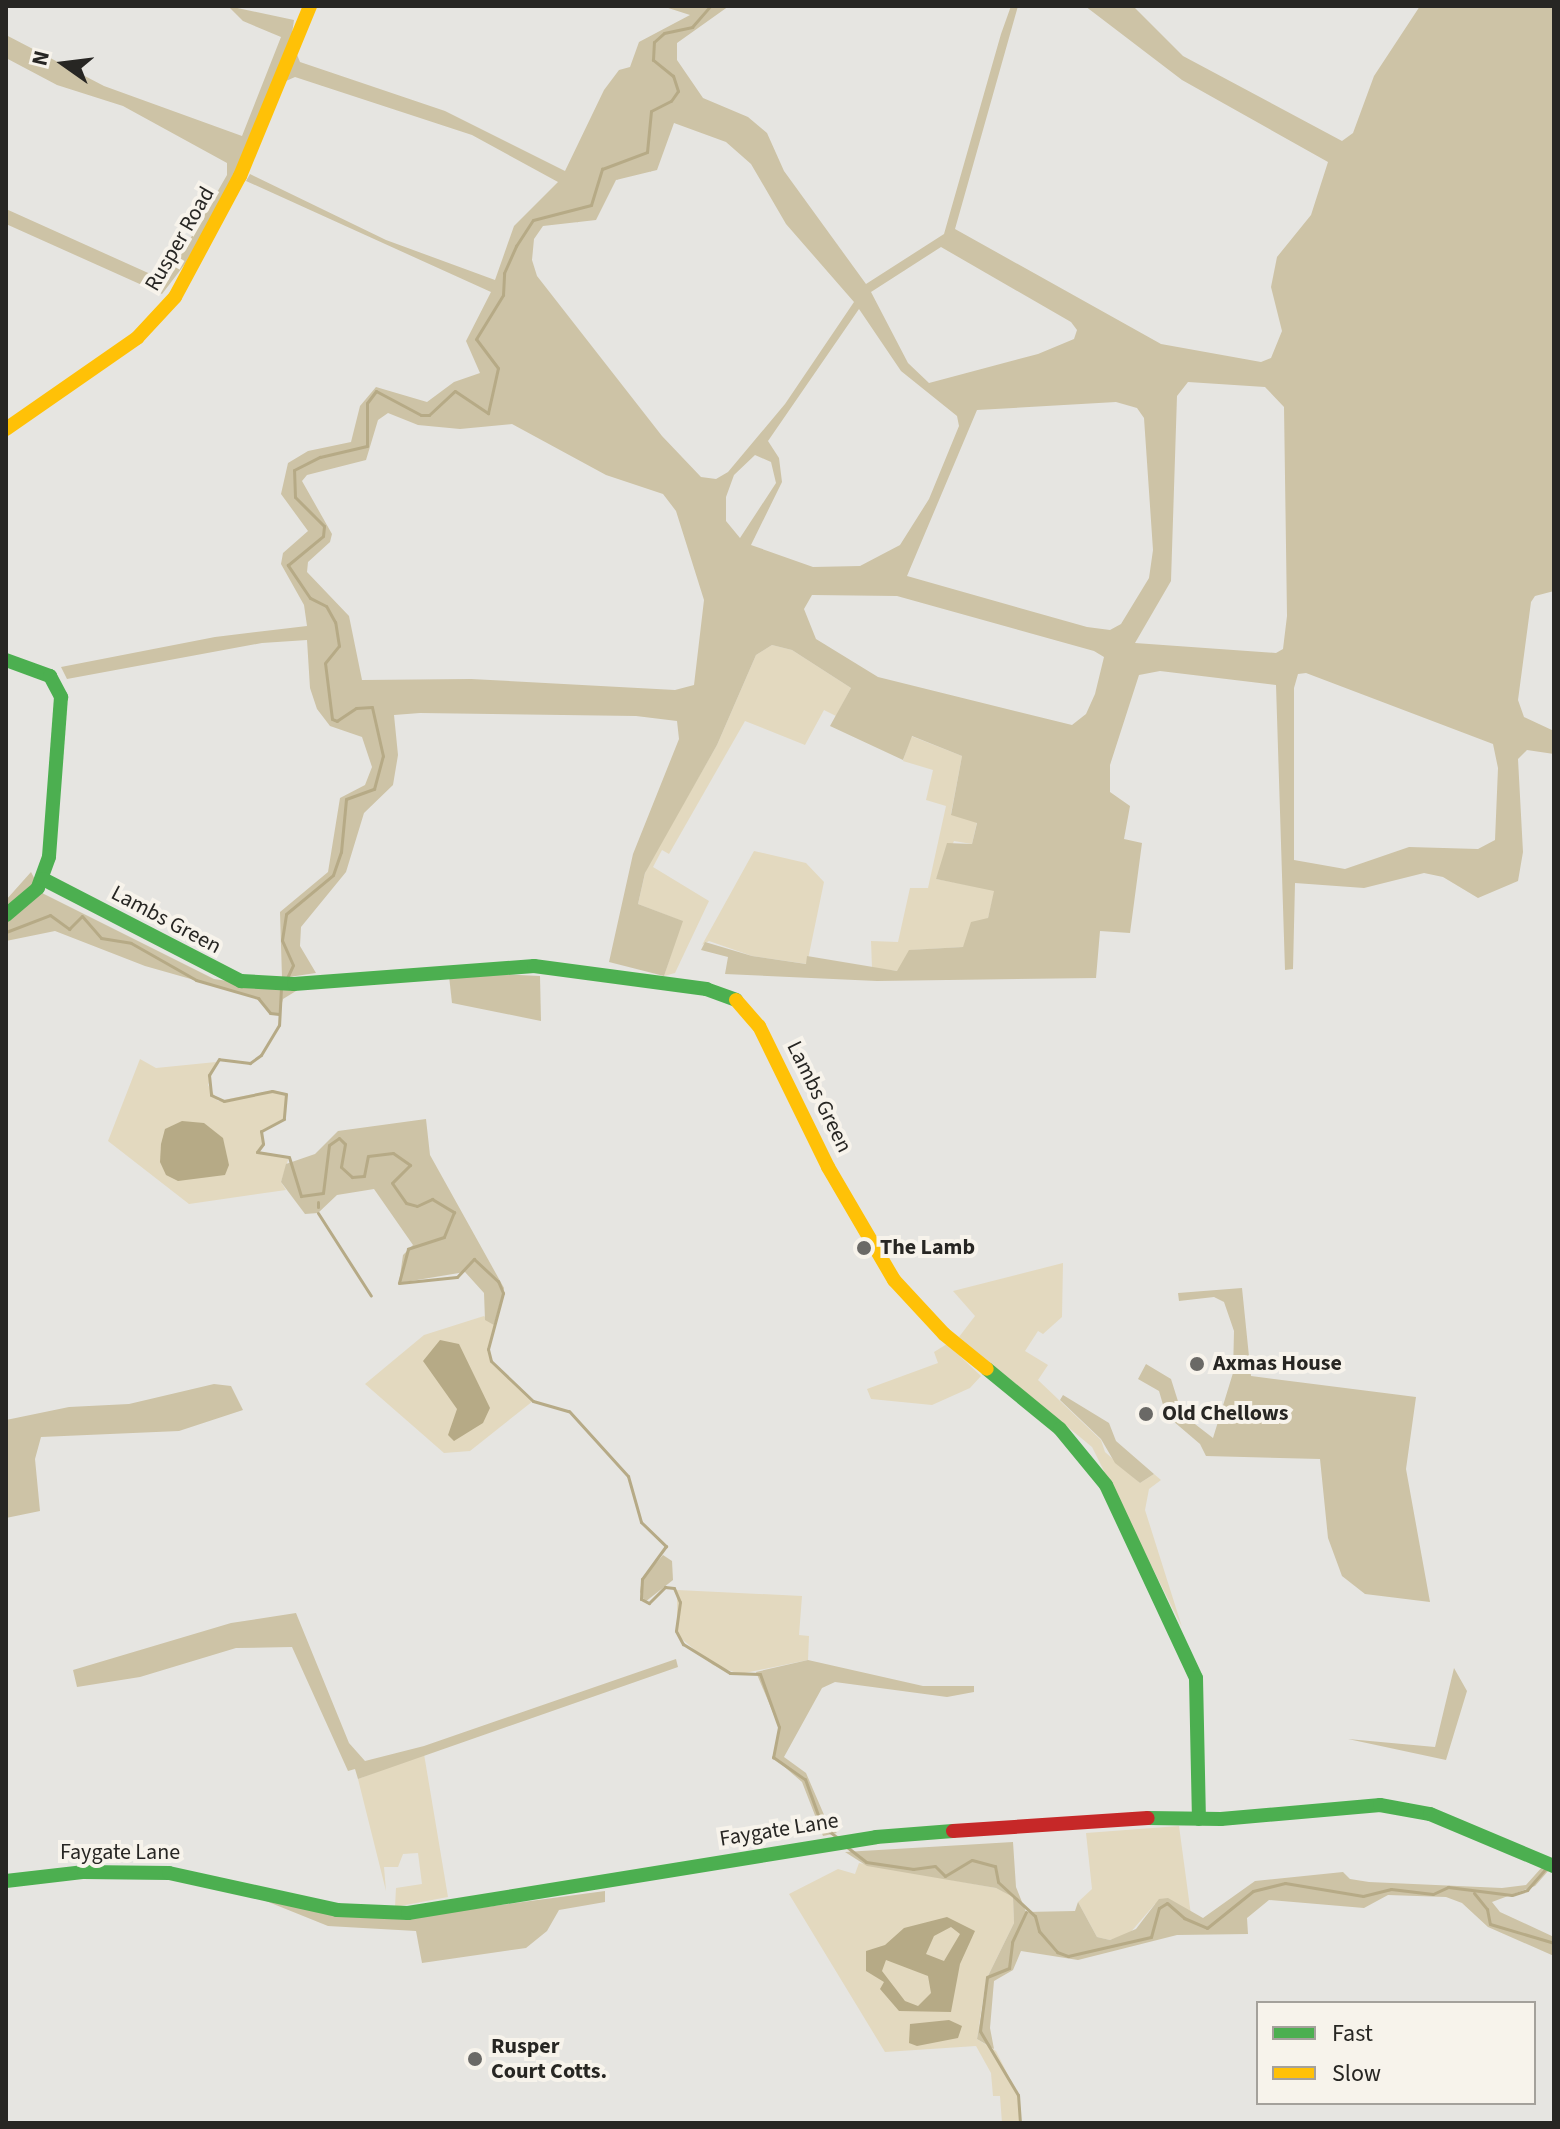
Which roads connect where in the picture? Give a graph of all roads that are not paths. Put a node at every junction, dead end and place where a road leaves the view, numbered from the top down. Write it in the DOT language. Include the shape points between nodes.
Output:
graph roads {
  1 [pos="310,6"];
  2 [pos="6,429"];
  3 [pos="6,660"];
  4 [pos="43,879"];
  5 [pos="6,915"];
  6 [pos="1199,1819"];
  7 [pos="1550,1864"];
  8 [pos="6,1881"];
  1 -- 2 [label="street, Rusper Road" via="240,176 175,297 137,338"];
  3 -- 4 [label="street" via="42,671 60,690 52,834"];
  4 -- 5 [label="street"];
  4 -- 6 [label="street, Lambs Green" via="215,972 278,984 534,966 706,989 739,1001 759,1026 828,1167 894,1280 949,1338 1060,1429 1106,1485 1196,1678"];
  6 -- 7 [label="street, Faygate Lane" via="1392,1805 1438,1817"];
  6 -- 8 [label="street, Faygate Lane" via="1127,1818 842,1842 408,1913 337,1910 169,1873 84,1872"];
}
